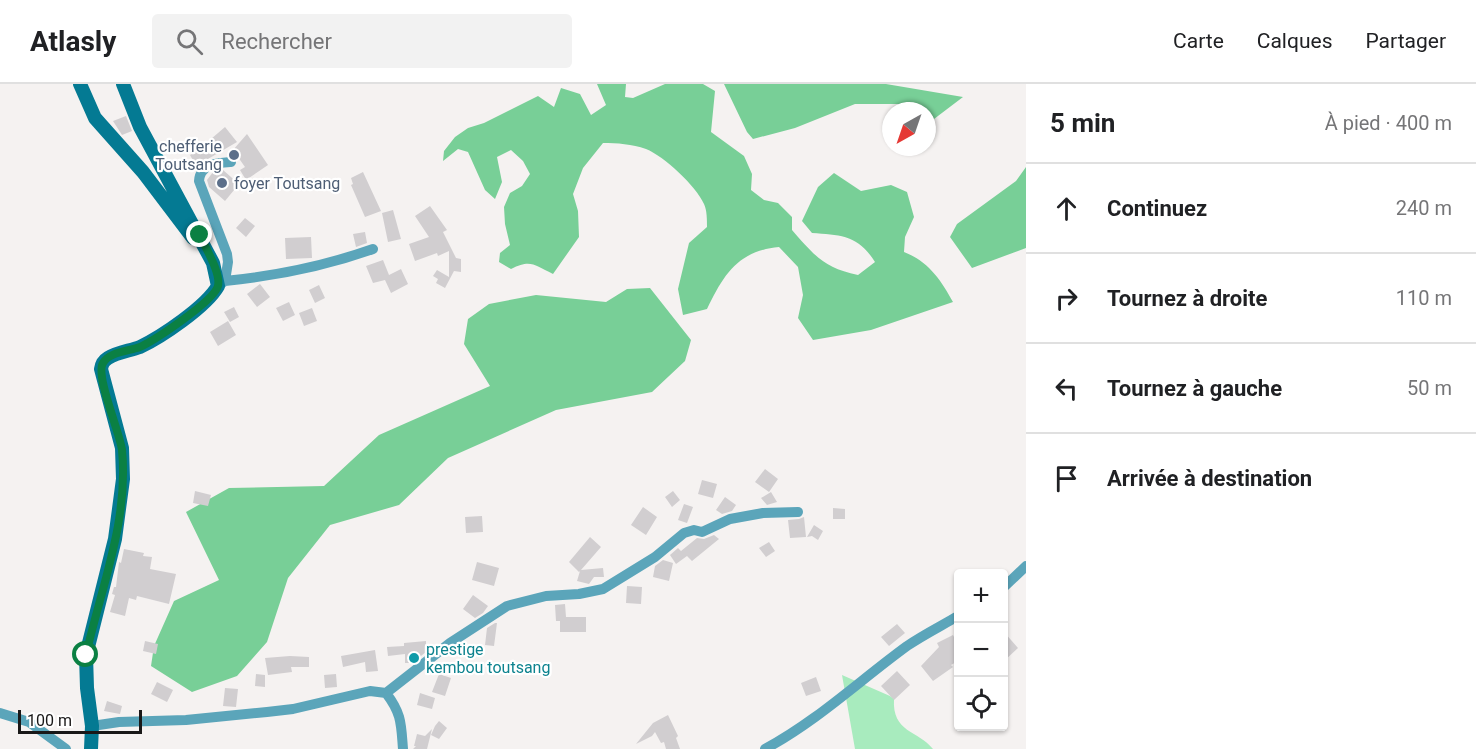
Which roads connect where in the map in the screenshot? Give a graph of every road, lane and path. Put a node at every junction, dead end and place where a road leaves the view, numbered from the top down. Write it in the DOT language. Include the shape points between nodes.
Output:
graph roads {
  1 [pos="80,84"];
  2 [pos="123,84"];
  3 [pos="231,162"];
  4 [pos="373,249"];
  5 [pos="213,263"];
  6 [pos="221,284"];
  7 [pos="798,512"];
  8 [pos="1026,566"];
  9 [pos="1008,583"];
  10 [pos="954,618"];
  11 [pos="386,693"];
  12 [pos="0,713"];
  13 [pos="16,720"];
  14 [pos="0,721"];
  15 [pos="92,726"];
  16 [pos="66,749"];
  17 [pos="91,749"];
  18 [pos="403,749"];
  19 [pos="765,749"];
  1 -- 5 [label="street" via="94,118 143,172"];
  2 -- 5 [label="street" via="140,127"];
  3 -- 6 [label="street" via="215,163 200,174 227,254"];
  4 -- 6 [label="street" via="342,260"];
  5 -- 6 [label="street"];
  6 -- 15 [label="street" via="204,303 151,341 103,362 103,382 122,448 123,479 116,538 86,655"];
  7 -- 11 [label="street" via="730,519 702,532 684,533 655,557 603,589 546,596 507,606 450,643"];
  8 -- 9 [label="street"];
  10 -- 19 [label="street" via="907,646 818,716"];
  11 -- 15 [label="street" via="359,692 267,712"];
  11 -- 18 [label="street" via="397,708"];
  12 -- 13 [label="street"];
  13 -- 14 [label="street"];
  13 -- 16 [label="street" via="29,722"];
  15 -- 17 [label="street"];
}
